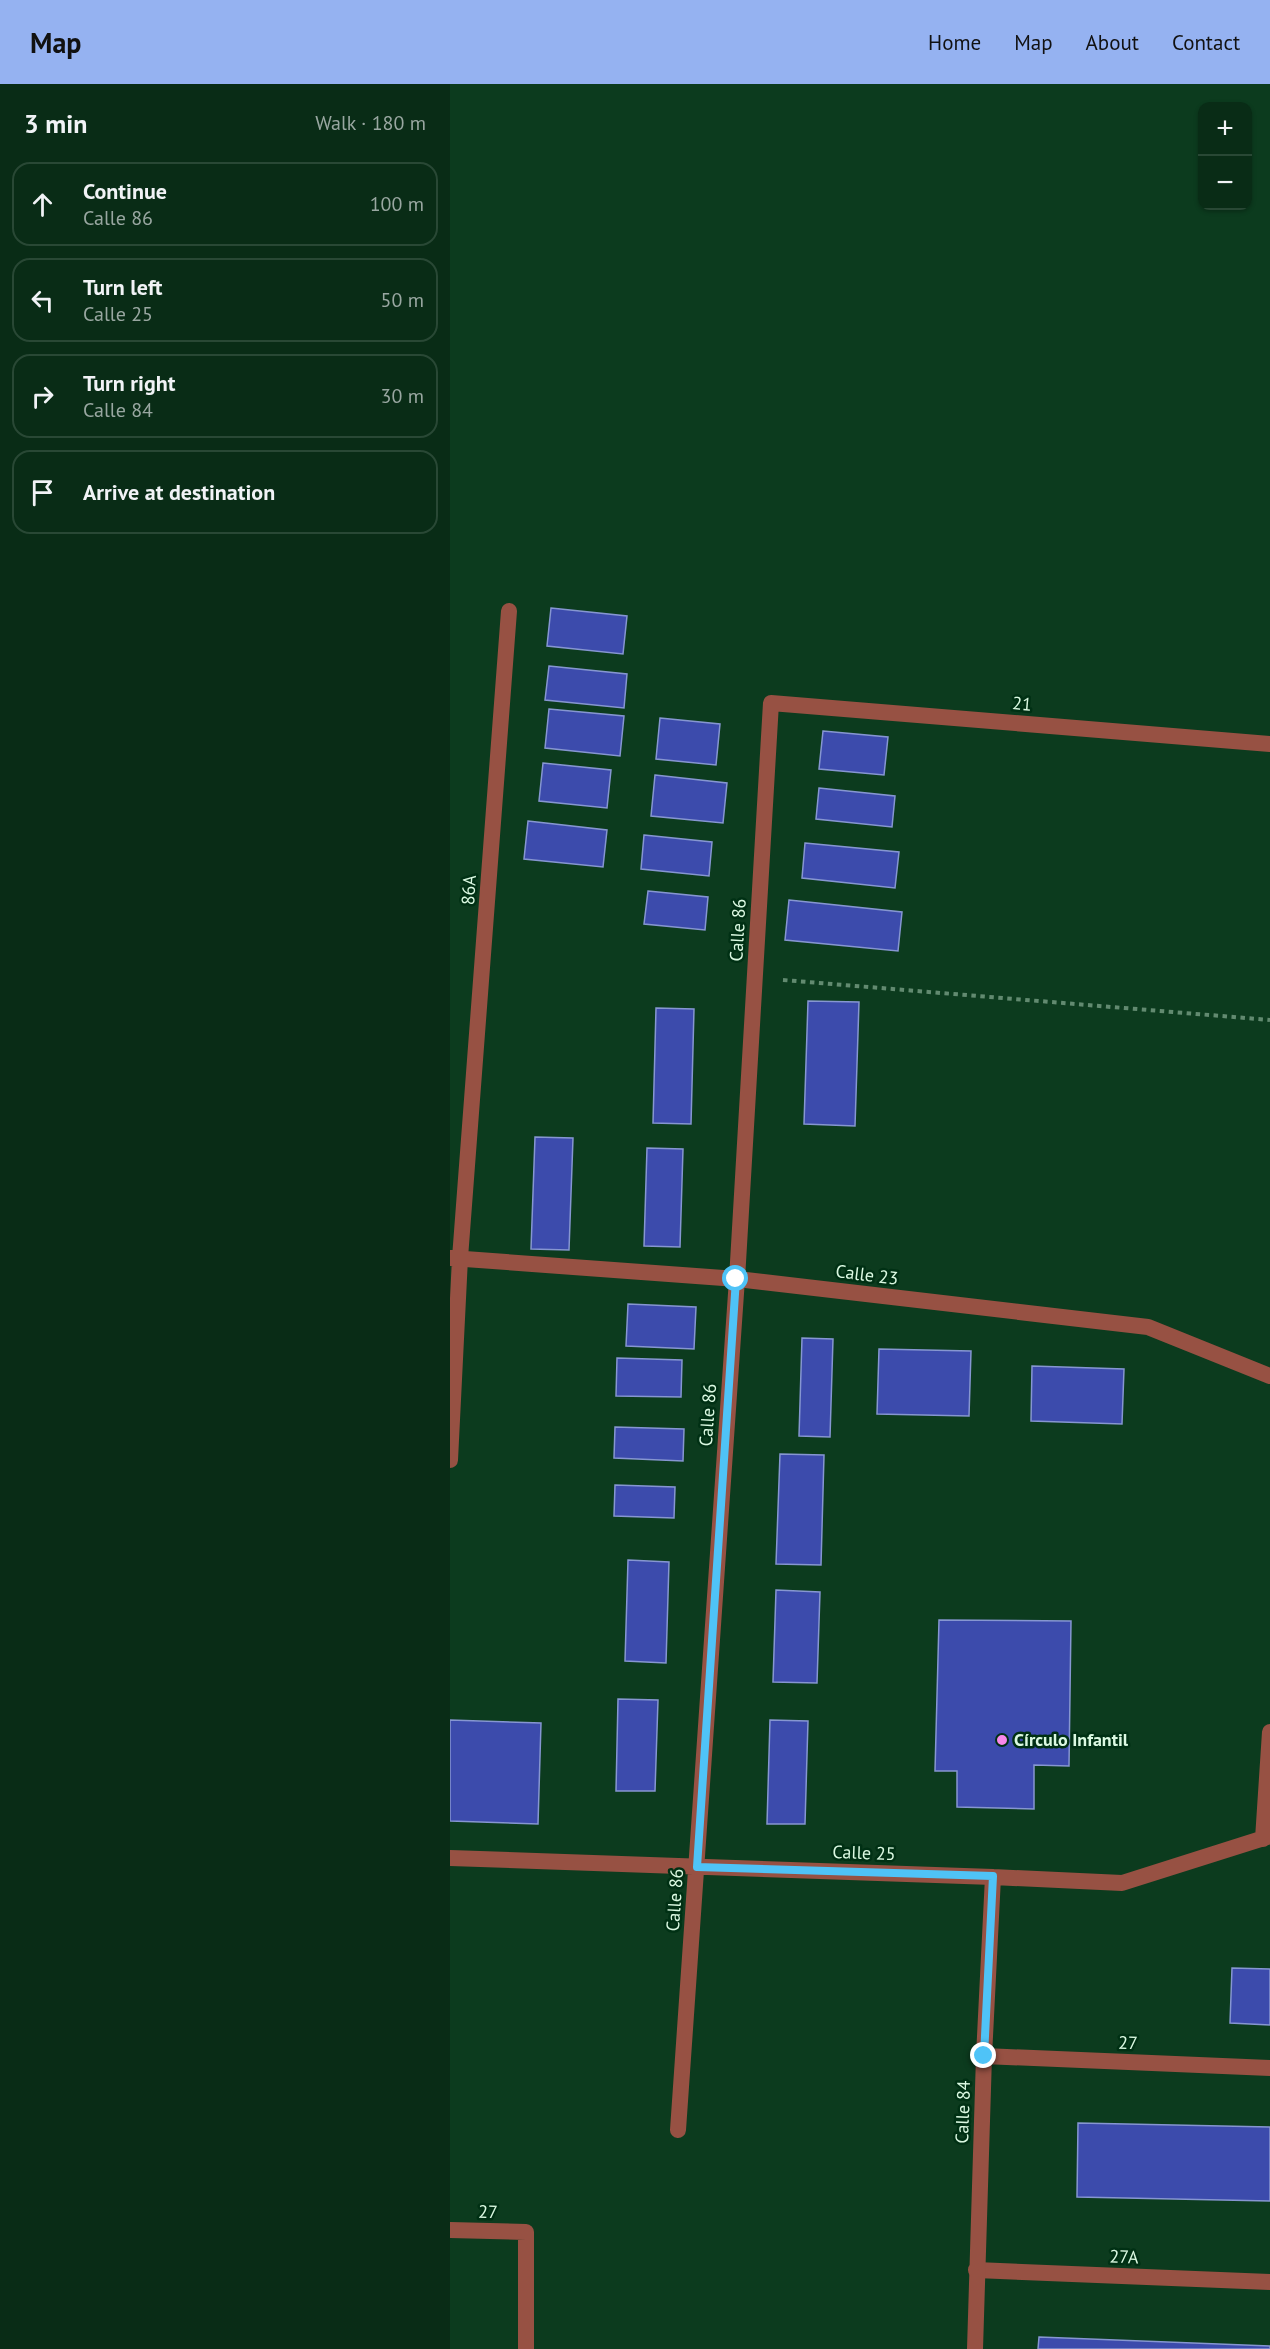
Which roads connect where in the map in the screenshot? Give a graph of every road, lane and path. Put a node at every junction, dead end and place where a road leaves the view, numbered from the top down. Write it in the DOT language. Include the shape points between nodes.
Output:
graph roads {
  1 [pos="510,610"];
  2 [pos="771,703"];
  3 [pos="1270,744"];
  4 [pos="755,978"];
  5 [pos="1270,1020"];
  6 [pos="455,1258"];
  7 [pos="736,1279"];
  8 [pos="1270,1376"];
  9 [pos="450,1460"];
  10 [pos="1270,1732"];
  11 [pos="1267,1837"];
  12 [pos="450,1858"];
  13 [pos="697,1867"];
  14 [pos="993,1876"];
  15 [pos="984,2056"];
  16 [pos="1270,2068"];
  17 [pos="678,2130"];
  18 [pos="450,2230"];
  19 [pos="976,2270"];
  20 [pos="1270,2282"];
  21 [pos="526,2349"];
  22 [pos="975,2349"];
  1 -- 6 [label="street, 86A"];
  2 -- 3 [label="street, 21"];
  2 -- 4 [label="street, Calle 86"];
  4 -- 5 [label="path"];
  4 -- 7 [label="street, Calle 86"];
  6 -- 7 [label="street, Calle 23"];
  6 -- 9 [label="street, 86A"];
  7 -- 8 [label="street, Calle 23" via="1148,1327"];
  7 -- 13 [label="street, Calle 86"];
  10 -- 11 [label="street"];
  11 -- 14 [label="street, Calle 25" via="1122,1883"];
  12 -- 13 [label="street, Calle 25"];
  13 -- 14 [label="street, Calle 25"];
  13 -- 17 [label="street, Calle 86"];
  14 -- 15 [label="street, Calle 84"];
  15 -- 16 [label="street, 27"];
  15 -- 19 [label="street, Calle 84"];
  18 -- 21 [label="street, 27" via="526,2232"];
  19 -- 20 [label="street, 27A"];
  19 -- 22 [label="street, Calle 84"];
}
